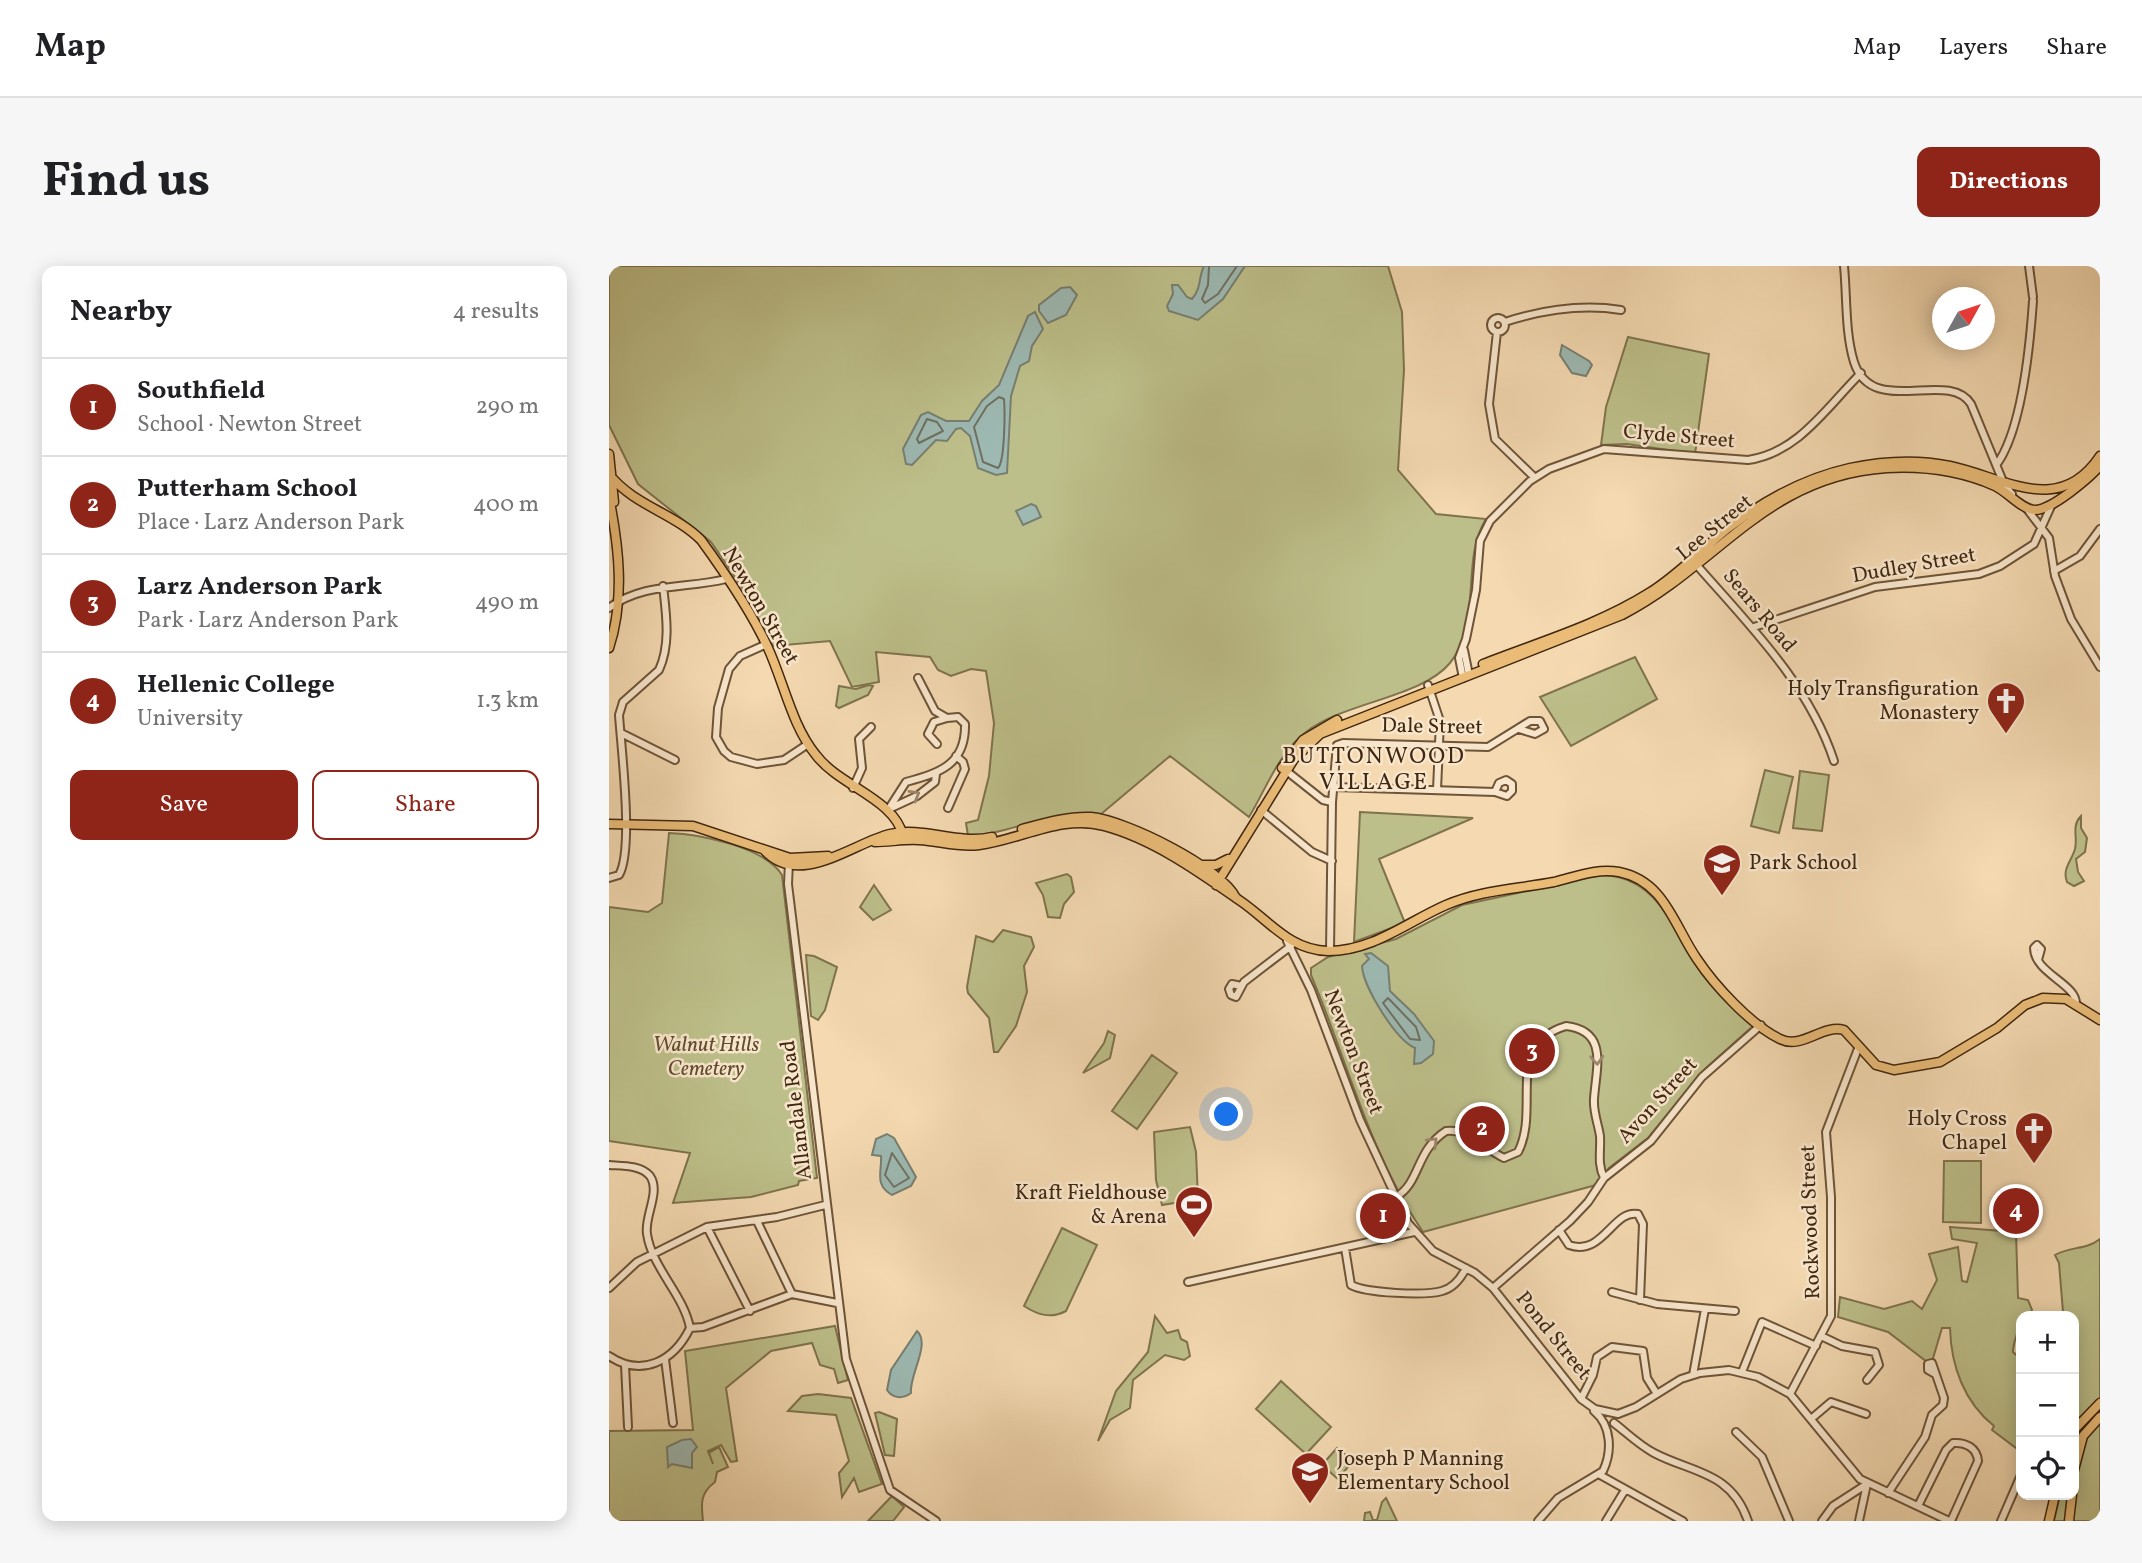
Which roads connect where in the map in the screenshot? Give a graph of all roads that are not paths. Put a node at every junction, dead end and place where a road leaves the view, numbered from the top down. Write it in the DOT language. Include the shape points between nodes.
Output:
graph roads {
  1 [pos="1844,266"];
  2 [pos="2029,266"];
  3 [pos="1622,310"];
  4 [pos="1505,322"];
  5 [pos="1497,332"];
  6 [pos="1861,373"];
  7 [pos="609,452"];
  8 [pos="2100,456"];
  9 [pos="1997,464"];
  10 [pos="2100,466"];
  11 [pos="611,476"];
  12 [pos="1534,477"];
  13 [pos="2004,484"];
  14 [pos="2051,489"];
  15 [pos="2028,490"];
  16 [pos="609,497"];
  17 [pos="636,498"];
  18 [pos="2020,503"];
  19 [pos="2054,503"];
  20 [pos="614,526"];
  21 [pos="2042,527"];
  22 [pos="2100,529"];
  23 [pos="1694,563"];
  24 [pos="2054,571"];
  25 [pos="726,579"];
  26 [pos="663,586"];
  27 [pos="619,601"];
  28 [pos="609,608"];
  29 [pos="1754,627"];
  30 [pos="767,644"];
  31 [pos="609,648"];
  32 [pos="2100,667"];
  33 [pos="1465,674"];
  34 [pos="918,678"];
  35 [pos="1429,688"];
  36 [pos="947,718"];
  37 [pos="871,727"];
  38 [pos="1520,729"];
  39 [pos="621,733"];
  40 [pos="808,744"];
  41 [pos="937,744"];
  42 [pos="1440,746"];
  43 [pos="956,757"];
  44 [pos="675,760"];
  45 [pos="1833,761"];
  46 [pos="1285,769"];
  47 [pos="936,774"];
  48 [pos="1334,787"];
  49 [pos="853,788"];
  50 [pos="1437,790"];
  51 [pos="1495,792"];
  52 [pos="1332,802"];
  53 [pos="948,808"];
  54 [pos="888,810"];
  55 [pos="1262,810"];
  56 [pos="609,824"];
  57 [pos="625,825"];
  58 [pos="899,836"];
  59 [pos="1228,859"];
  60 [pos="1332,860"];
  61 [pos="791,862"];
  62 [pos="1200,865"];
  63 [pos="609,878"];
  64 [pos="1216,881"];
  65 [pos="1289,943"];
  66 [pos="1330,951"];
  67 [pos="2038,960"];
  68 [pos="1241,986"];
  69 [pos="2076,1004"];
  70 [pos="2100,1020"];
  71 [pos="1761,1025"];
  72 [pos="1859,1046"];
  73 [pos="609,1165"];
  74 [pos="1604,1178"];
  75 [pos="1396,1197"];
  76 [pos="825,1205"];
  77 [pos="757,1221"];
  78 [pos="707,1227"];
  79 [pos="1559,1230"];
  80 [pos="1415,1233"];
  81 [pos="1345,1248"];
  82 [pos="654,1252"];
  83 [pos="1465,1268"];
  84 [pos="1188,1282"];
  85 [pos="609,1288"];
  86 [pos="1493,1288"];
  87 [pos="1612,1292"];
  88 [pos="792,1294"];
  89 [pos="1640,1300"];
  90 [pos="837,1303"];
  91 [pos="1705,1308"];
  92 [pos="750,1311"];
  93 [pos="1735,1311"];
  94 [pos="690,1328"];
  95 [pos="1821,1336"];
  96 [pos="1816,1346"];
  97 [pos="609,1356"];
  98 [pos="665,1359"];
  99 [pos="625,1365"];
  100 [pos="1742,1372"];
  101 [pos="1935,1374"];
  102 [pos="1693,1375"];
  103 [pos="1867,1380"];
  104 [pos="1657,1394"];
  105 [pos="1790,1394"];
  106 [pos="1581,1399"];
  107 [pos="2100,1403"];
  108 [pos="1621,1412"];
  109 [pos="1866,1414"];
  110 [pos="2100,1417"];
  111 [pos="1811,1419"];
  112 [pos="673,1423"];
  113 [pos="1614,1423"];
  114 [pos="2079,1425"];
  115 [pos="628,1427"];
  116 [pos="1736,1432"];
  117 [pos="1608,1433"];
  118 [pos="2079,1451"];
  119 [pos="1600,1475"];
  120 [pos="1867,1484"];
  121 [pos="2016,1486"];
  122 [pos="1625,1490"];
  123 [pos="1888,1493"];
  124 [pos="2055,1500"];
  125 [pos="2072,1500"];
  126 [pos="1919,1504"];
  127 [pos="2071,1518"];
  128 [pos="936,1521"];
  129 [pos="1538,1521"];
  130 [pos="1606,1521"];
  131 [pos="1683,1521"];
  132 [pos="1748,1521"];
  133 [pos="1789,1521"];
  134 [pos="1822,1521"];
  135 [pos="1859,1521"];
  136 [pos="1950,1521"];
  137 [pos="2001,1521"];
  138 [pos="2049,1521"];
  1 -- 6 [label="street" via="1851,345"];
  2 -- 9 [label="street" via="2033,299 2028,350 2015,418"];
  3 -- 4 [label="street" via="1572,308"];
  4 -- 5 [label="street" via="1503,331"];
  4 -- 5 [label="street" via="1500,318 1492,321 1491,328"];
  5 -- 12 [label="street" via="1489,404 1495,439"];
  6 -- 9 [label="street" via="1890,392 1962,394 1971,403"];
  6 -- 12 [label="street, Clyde Street" via="1804,431 1762,458 1609,449"];
  7 -- 11 [label="main road"];
  7 -- 17 [label="main road, Newton Street" via="621,481"];
  8 -- 14 [label="main road, Lee Street" via="2081,477"];
  9 -- 13 [label="street"];
  10 -- 19 [label="main road"];
  11 -- 17 [label="main road, Newton Street"];
  11 -- 20 [label="main road"];
  12 -- 33 [label="street, Clyde Street" via="1486,528 1480,541 1464,649"];
  13 -- 15 [label="main road, Lee Street"];
  13 -- 18 [label="street"];
  13 -- 23 [label="main road, Lee Street" via="1961,469 1919,462 1845,470 1801,484 1758,507"];
  14 -- 15 [label="main road, Lee Street"];
  14 -- 19 [label="main road" via="2057,493"];
  15 -- 18 [label="main road" via="2019,493"];
  16 -- 20 [label="main road"];
  17 -- 25 [label="main road, Newton Street" via="695,534"];
  18 -- 19 [label="main road" via="2039,510"];
  18 -- 21 [label="street"];
  18 -- 23 [label="main road, Lee Street" via="1977,479 1938,470 1894,468 1854,473 1778,502"];
  19 -- 21 [label="street, Dudley Street"];
  20 -- 27 [label="main road"];
  21 -- 24 [label="street" via="2052,546"];
  21 -- 29 [label="street, Dudley Street" via="2029,550 1979,574 1875,587"];
  22 -- 24 [label="street" via="2080,556"];
  23 -- 29 [label="street, Sears Road"];
  23 -- 33 [label="main road, Lee Street" via="1611,614"];
  24 -- 32 [label="street" via="2072,621"];
  25 -- 26 [label="street"];
  25 -- 30 [label="main road, Newton Street"];
  26 -- 27 [label="street"];
  26 -- 39 [label="street" via="664,658 659,670 623,702"];
  27 -- 28 [label="street"];
  27 -- 31 [label="main road"];
  29 -- 45 [label="street, Sears Road" via="1801,694"];
  30 -- 40 [label="main road, Newton Street"];
  30 -- 40 [label="street" via="740,656 729,669 716,737 731,757 757,764 784,760"];
  33 -- 35 [label="main road"];
  34 -- 36 [label="street" via="935,711"];
  35 -- 42 [label="street" via="1439,716"];
  35 -- 46 [label="main road" via="1316,730 1296,748"];
  36 -- 41 [label="street" via="934,722 928,734"];
  36 -- 43 [label="street" via="958,717 965,724"];
  37 -- 49 [label="street" via="859,739 862,768"];
  38 -- 42 [label="street, Dale Street" via="1489,747"];
  39 -- 44 [label="street"];
  39 -- 57 [label="street"];
  40 -- 49 [label="main road, Newton Street" via="825,766"];
  42 -- 48 [label="street, Dale Street" via="1340,744 1335,748"];
  42 -- 50 [label="street"];
  43 -- 47 [label="street"];
  43 -- 53 [label="street" via="965,769"];
  46 -- 52 [label="street" via="1323,800"];
  46 -- 55 [label="main road"];
  54 -- 47 [label="street, one-way" via="935,782"];
  47 -- 54 [label="street" via="906,782"];
  48 -- 50 [label="street"];
  48 -- 52 [label="street"];
  49 -- 54 [label="main road, Newton Street"];
  50 -- 51 [label="street"];
  52 -- 60 [label="street"];
  54 -- 58 [label="main road, Newton Street" via="897,818"];
  55 -- 59 [label="main road"];
  55 -- 60 [label="street" via="1312,852"];
  55 -- 64 [label="main road"];
  56 -- 57 [label="main road"];
  57 -- 61 [label="main road" via="710,829"];
  57 -- 63 [label="street" via="622,873"];
  58 -- 61 [label="main road" via="831,856"];
  58 -- 62 [label="main road, Newton Street" via="975,840 1067,818 1095,818 1123,826"];
  58 -- 64 [label="main road, Newton Street" via="974,846 1089,823 1128,835"];
  59 -- 62 [label="main road" via="1213,866"];
  59 -- 64 [label="main road"];
  60 -- 66 [label="street"];
  61 -- 76 [label="street, Allandale Road" via="790,891"];
  62 -- 64 [label="main road, Newton Street"];
  64 -- 65 [label="main road, Newton Street"];
  65 -- 66 [label="main road"];
  65 -- 68 [label="street"];
  65 -- 75 [label="street, Newton Street"];
  66 -- 71 [label="main road" via="1391,935 1441,907 1470,897 1596,871 1618,872 1646,883 1657,893 1710,978"];
  67 -- 69 [label="street" via="2071,992"];
  69 -- 70 [label="main road"];
  69 -- 72 [label="main road" via="2056,997 2033,1001 1956,1054 1912,1069 1884,1070"];
  71 -- 72 [label="main road" via="1788,1042 1837,1028"];
  71 -- 74 [label="street, Avon Street" via="1702,1077 1651,1141"];
  72 -- 95 [label="street, Rockwood Street" via="1826,1126 1832,1307"];
  73 -- 82 [label="street" via="635,1168 651,1178 654,1189 646,1226"];
  75 -- 74 [label="street, one-way" via="1410,1186 1425,1149 1446,1131 1467,1134 1504,1158 1518,1152 1529,1058 1539,1039 1566,1026 1585,1031 1594,1042 1598,1068 1594,1115"];
  74 -- 79 [label="street, Avon Street" via="1588,1202"];
  75 -- 80 [label="street, Newton Street"];
  76 -- 77 [label="street"];
  76 -- 90 [label="street, Allandale Road"];
  77 -- 78 [label="street"];
  77 -- 88 [label="street"];
  78 -- 82 [label="street"];
  78 -- 92 [label="street"];
  79 -- 86 [label="street, Avon Street"];
  79 -- 89 [label="street" via="1569,1245 1582,1248 1625,1216 1638,1214 1643,1224"];
  80 -- 81 [label="street"];
  80 -- 83 [label="street, Pond Street" via="1433,1251"];
  81 -- 83 [label="street" via="1351,1285 1368,1291 1444,1291"];
  81 -- 84 [label="street"];
  82 -- 85 [label="street"];
  82 -- 94 [label="street"];
  83 -- 86 [label="street, Pond Street"];
  86 -- 106 [label="street, Pond Street"];
  87 -- 89 [label="street"];
  88 -- 90 [label="street"];
  88 -- 92 [label="street"];
  89 -- 91 [label="street"];
  90 -- 128 [label="street, Allandale Road" via="846,1359 890,1490"];
  91 -- 93 [label="street"];
  91 -- 102 [label="street"];
  92 -- 94 [label="street"];
  94 -- 98 [label="street"];
  95 -- 96 [label="street, Rockwood Street"];
  95 -- 103 [label="street" via="1842,1346 1875,1352 1879,1364"];
  96 -- 100 [label="street" via="1762,1322"];
  96 -- 105 [label="street, Rockwood Street"];
  97 -- 99 [label="street"];
  98 -- 99 [label="street" via="646,1367"];
  98 -- 112 [label="street"];
  99 -- 115 [label="street"];
  100 -- 102 [label="street"];
  100 -- 105 [label="street" via="1775,1383"];
  101 -- 123 [label="street" via="1943,1405 1932,1415 1925,1437"];
  102 -- 104 [label="street"];
  104 -- 106 [label="street" via="1647,1378 1643,1351 1612,1347 1597,1357"];
  104 -- 108 [label="street"];
  105 -- 111 [label="street"];
  106 -- 108 [label="street, Pond Street" via="1600,1411"];
  106 -- 117 [label="street" via="1599,1415"];
  107 -- 114 [label="main road"];
  108 -- 113 [label="street"];
  109 -- 111 [label="street" via="1831,1402"];
  110 -- 118 [label="main road" via="2083,1436"];
  111 -- 120 [label="street"];
  113 -- 117 [label="street"];
  113 -- 132 [label="street" via="1650,1450 1713,1478 1736,1499"];
  116 -- 133 [label="street" via="1762,1457"];
  117 -- 119 [label="street" via="1607,1463"];
  119 -- 122 [label="street"];
  119 -- 129 [label="street" via="1558,1498"];
  120 -- 123 [label="street"];
  120 -- 134 [label="street" via="1833,1506"];
  120 -- 135 [label="street"];
  121 -- 137 [label="street"];
  122 -- 130 [label="street"];
  122 -- 131 [label="street"];
  123 -- 126 [label="street"];
  124 -- 138 [label="main road"];
  125 -- 127 [label="main road"];
  126 -- 136 [label="street"];
  126 -- 136 [label="street" via="1945,1450 1954,1443 1968,1445 1978,1461"];
}
